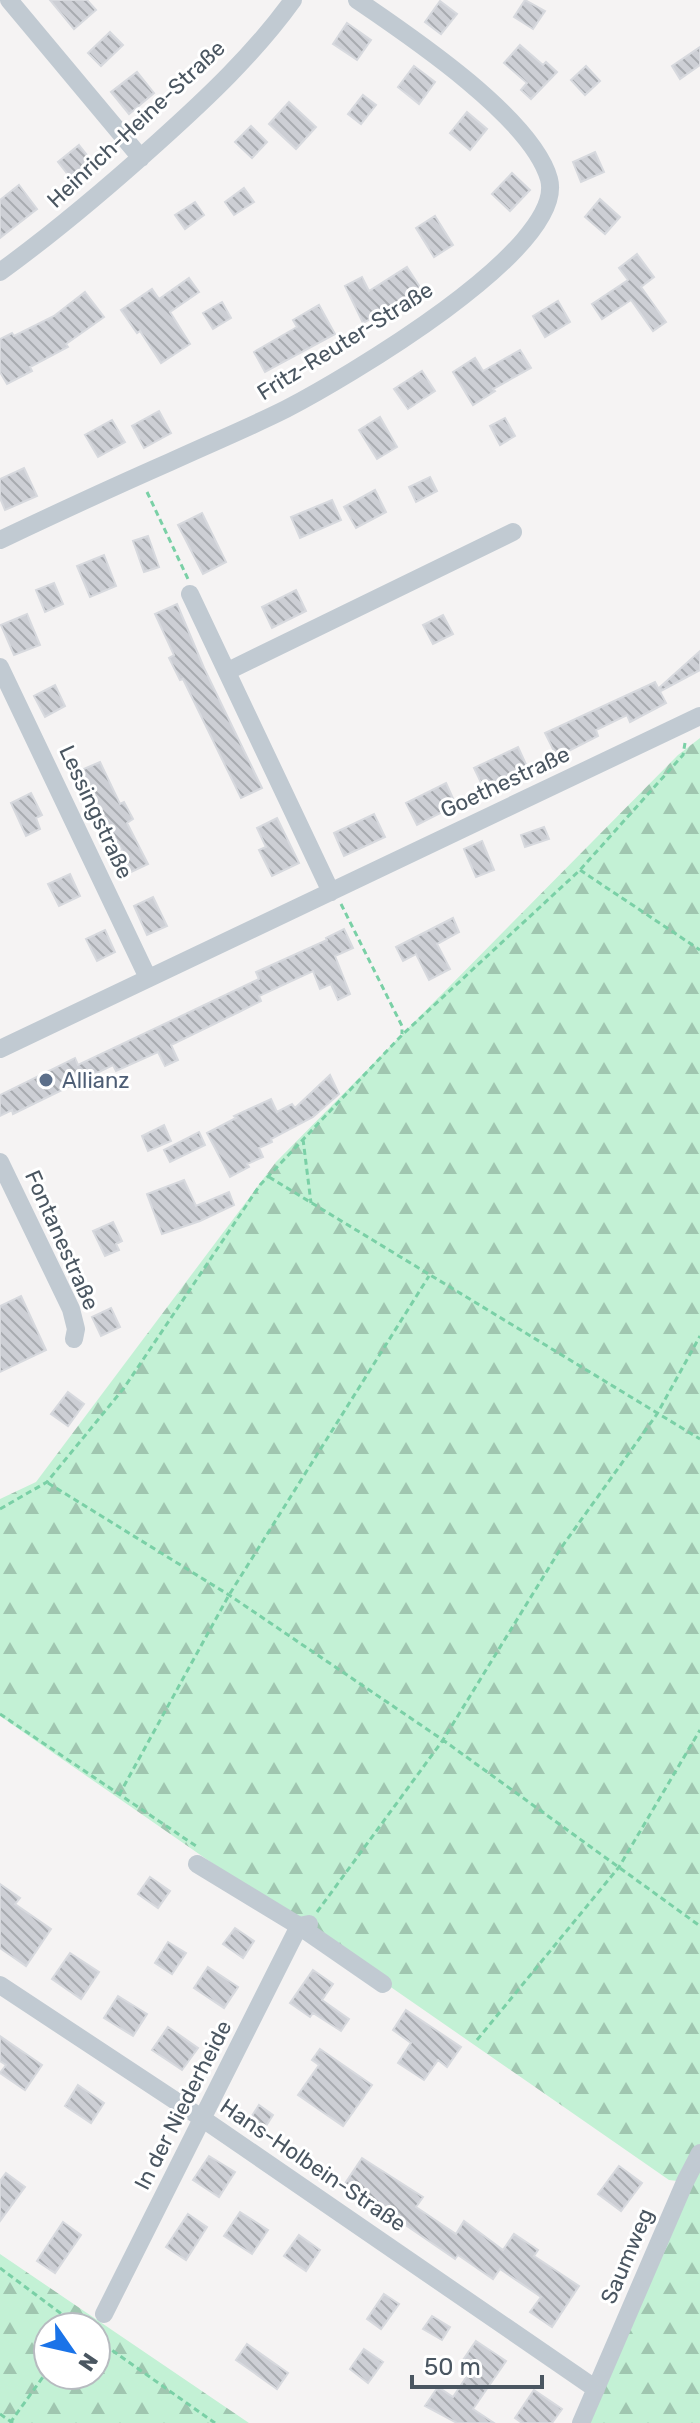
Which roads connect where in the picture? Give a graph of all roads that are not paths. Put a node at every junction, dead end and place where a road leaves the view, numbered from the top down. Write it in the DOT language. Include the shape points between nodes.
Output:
graph roads {
  1 [pos="9,0"];
  2 [pos="293,0"];
  3 [pos="357,0"];
  4 [pos="141,158"];
  5 [pos="0,272"];
  6 [pos="513,532"];
  7 [pos="0,540"];
  8 [pos="190,594"];
  9 [pos="0,667"];
  10 [pos="228,671"];
  11 [pos="700,716"];
  12 [pos="331,892"];
  13 [pos="148,978"];
  14 [pos="0,1049"];
  15 [pos="0,1162"];
  16 [pos="74,1339"];
  17 [pos="197,1864"];
  18 [pos="304,1925"];
  19 [pos="383,1984"];
  20 [pos="0,1985"];
  21 [pos="203,2119"];
  22 [pos="700,2153"];
  23 [pos="106,2311"];
  24 [pos="596,2389"];
  25 [pos="581,2423"];
  1 -- 4 [label="street"];
  2 -- 4 [label="street, Heinrich-Heine-Straße" via="252,51"];
  3 -- 7 [label="street, Fritz-Reuter-Straße" via="467,82 525,137 550,181 543,217 491,275 386,349 286,409"];
  4 -- 5 [label="street, Heinrich-Heine-Straße"];
  6 -- 10 [label="street"];
  8 -- 10 [label="street"];
  9 -- 13 [label="street, Lessingstraße"];
  10 -- 12 [label="street"];
  11 -- 12 [label="street, Goethestraße"];
  12 -- 13 [label="street, Goethestraße"];
  13 -- 14 [label="street, Goethestraße"];
  15 -- 16 [label="street, Fontanestraße" via="71,1309"];
  17 -- 18 [label="street"];
  18 -- 19 [label="street"];
  18 -- 21 [label="street, In der Niederheide"];
  20 -- 21 [label="street, Hans-Holbein-Straße"];
  21 -- 23 [label="street, In der Niederheide"];
  21 -- 24 [label="street, Hans-Holbein-Straße"];
  22 -- 24 [label="street, Saumweg"];
  24 -- 25 [label="street, Saumweg"];
}
